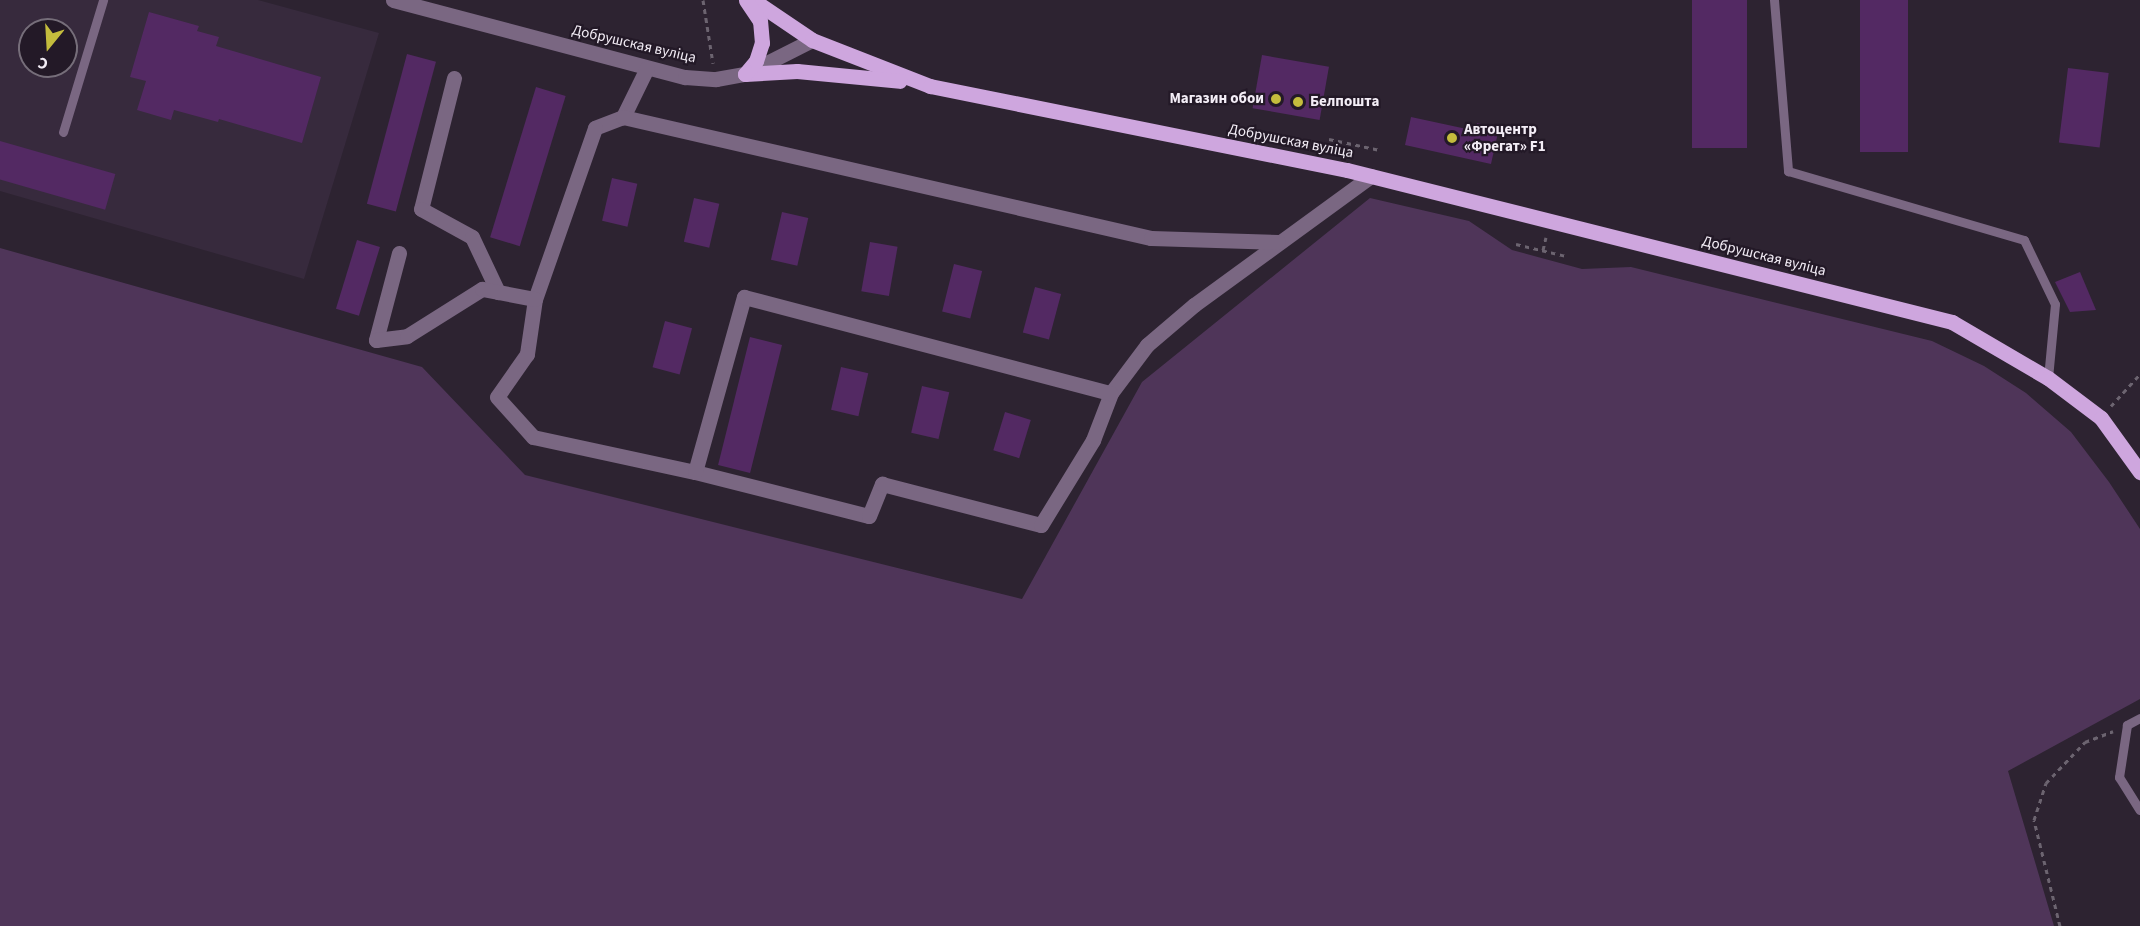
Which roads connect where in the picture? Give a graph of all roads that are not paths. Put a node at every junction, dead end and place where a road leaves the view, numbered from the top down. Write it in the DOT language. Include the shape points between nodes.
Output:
graph roads {
  1 [pos="103,0"];
  2 [pos="393,0"];
  3 [pos="746,0"];
  4 [pos="753,0"];
  5 [pos="1774,0"];
  6 [pos="812,40"];
  7 [pos="647,68"];
  8 [pos="745,74"];
  9 [pos="454,78"];
  10 [pos="930,86"];
  11 [pos="623,117"];
  12 [pos="63,132"];
  13 [pos="1371,176"];
  14 [pos="1278,242"];
  15 [pos="399,253"];
  16 [pos="498,292"];
  17 [pos="535,299"];
  18 [pos="2048,378"];
  19 [pos="1111,393"];
  20 [pos="695,472"];
  21 [pos="2140,472"];
  22 [pos="2140,718"];
  23 [pos="2140,810"];
  1 -- 12 [label="lane"];
  2 -- 7 [label="street, Добрушская вуліца"];
  3 -- 8 [label="main road" via="760,21 762,43 756,61"];
  4 -- 6 [label="main road"];
  5 -- 18 [label="lane" via="1788,171 2024,240 2055,304"];
  6 -- 8 [label="street, Добрушская вуліца"];
  6 -- 10 [label="main road, Добрушская вуліца"];
  7 -- 8 [label="street, Добрушская вуліца" via="716,79"];
  7 -- 11 [label="street"];
  8 -- 10 [label="main road" via="797,71"];
  9 -- 16 [label="street" via="421,208 472,237"];
  10 -- 13 [label="main road, Добрушская вуліца"];
  11 -- 14 [label="street" via="1152,238"];
  11 -- 17 [label="street" via="596,128"];
  13 -- 14 [label="street"];
  13 -- 18 [label="main road, Добрушская вуліца" via="1952,322"];
  14 -- 19 [label="street" via="1147,345"];
  15 -- 16 [label="street" via="376,340 407,336 482,289"];
  16 -- 17 [label="street"];
  17 -- 20 [label="street" via="527,354 497,397 533,437"];
  18 -- 21 [label="main road, Добрушская вуліца" via="2101,418"];
  19 -- 20 [label="street" via="1092,440 1041,525 882,484 869,516"];
  19 -- 20 [label="street" via="744,297"];
  22 -- 23 [label="lane" via="2127,725 2119,777"];
}
